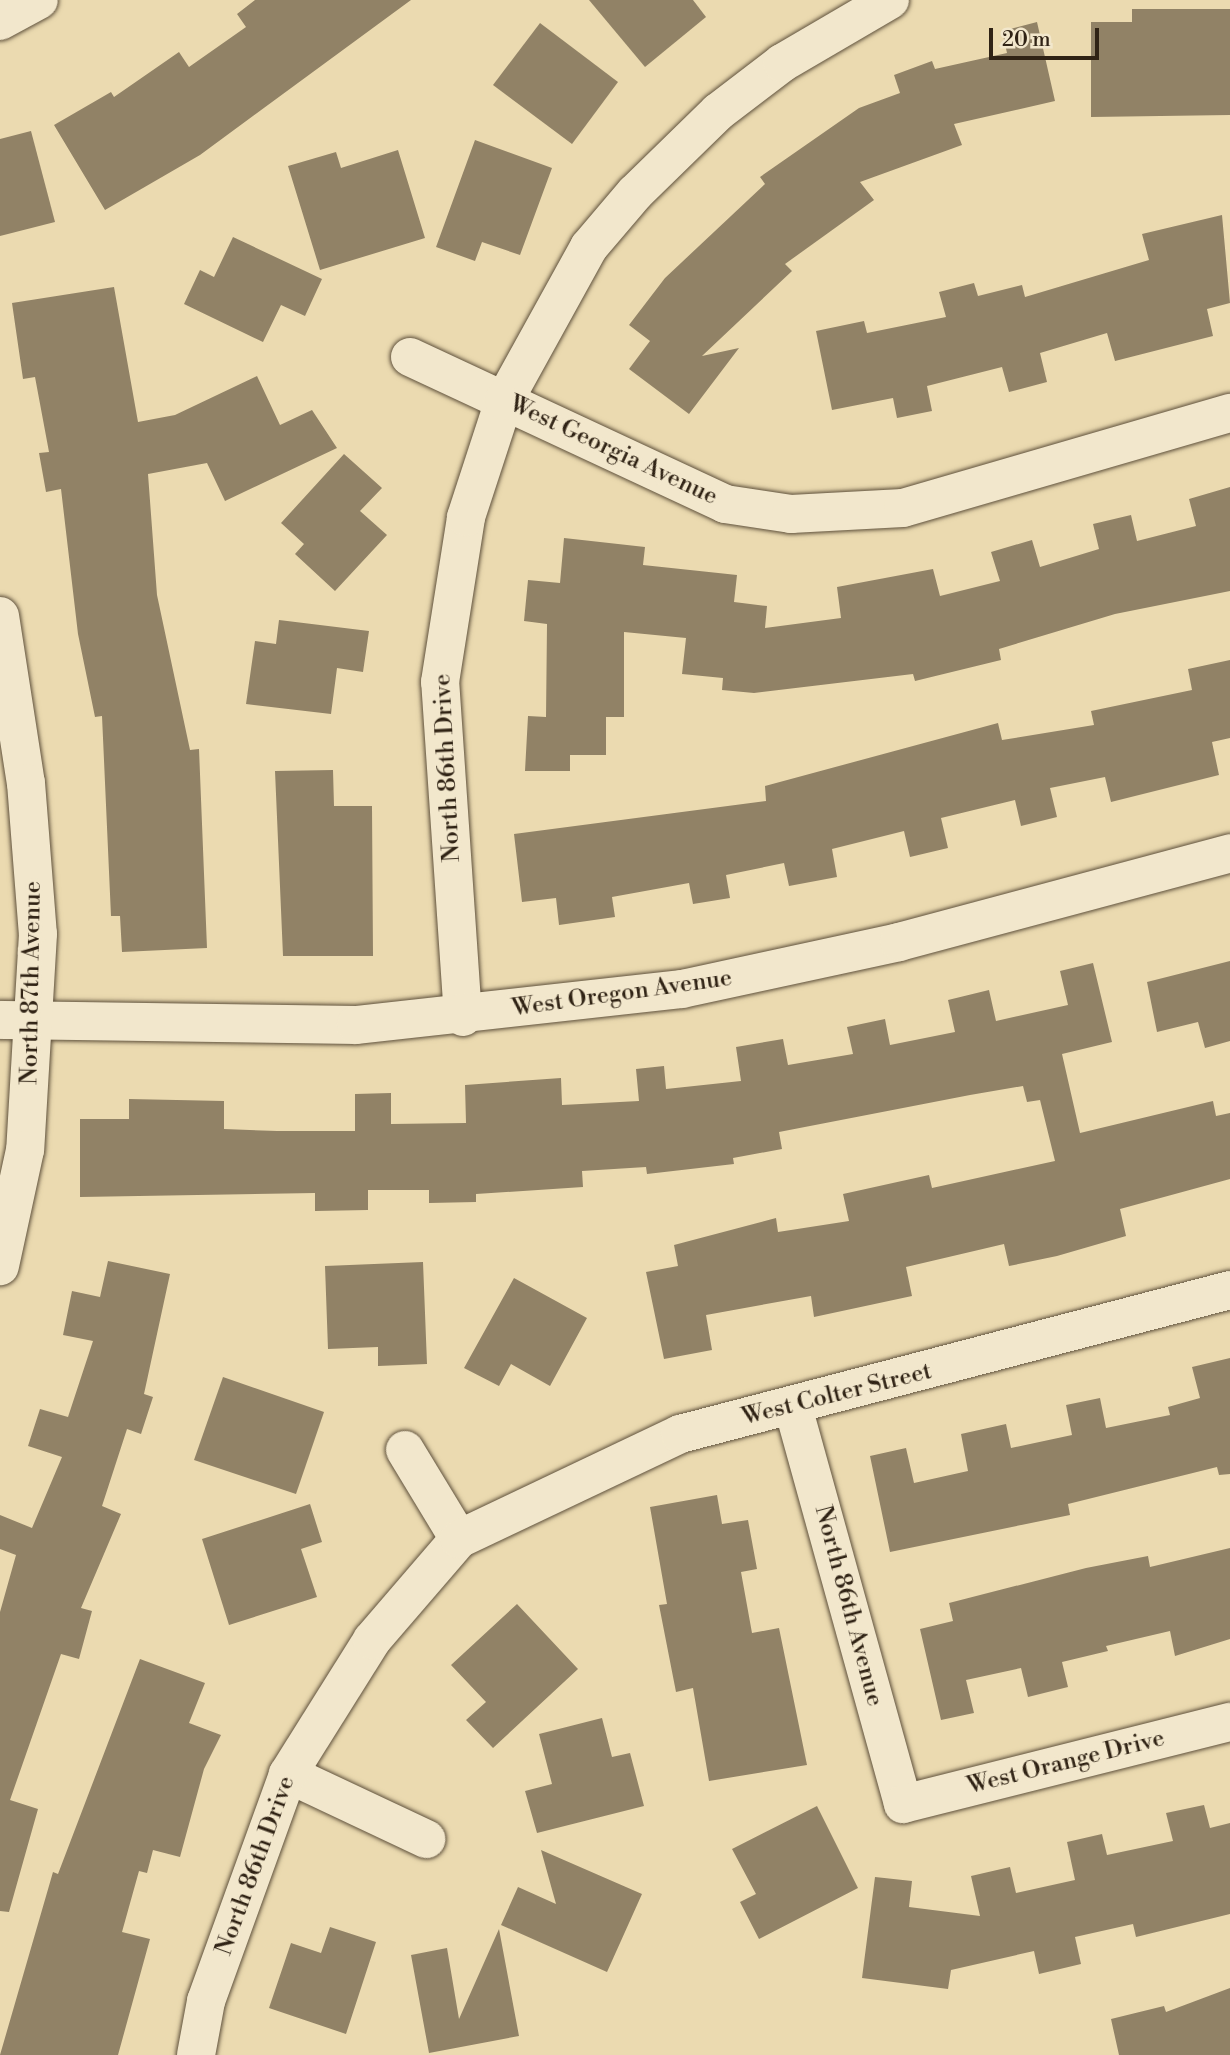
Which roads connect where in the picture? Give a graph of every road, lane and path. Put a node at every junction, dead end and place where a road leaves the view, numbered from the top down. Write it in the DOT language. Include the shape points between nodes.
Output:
graph roads {
  1 [pos="39,0"];
  2 [pos="890,0"];
  3 [pos="0,21"];
  4 [pos="410,357"];
  5 [pos="504,401"];
  6 [pos="1230,413"];
  7 [pos="0,616"];
  8 [pos="1230,853"];
  9 [pos="463,1017"];
  10 [pos="17,1020"];
  11 [pos="0,1266"];
  12 [pos="1230,1290"];
  13 [pos="793,1407"];
  14 [pos="405,1450"];
  15 [pos="459,1539"];
  16 [pos="1230,1722"];
  17 [pos="288,1773"];
  18 [pos="903,1804"];
  19 [pos="426,1839"];
  20 [pos="196,2055"];
  1 -- 3 [label="street"];
  2 -- 5 [label="street, North 86th Drive" via="782,63 718,112 635,193 589,247"];
  4 -- 5 [label="street, West Georgia Avenue"];
  5 -- 6 [label="street, West Georgia Avenue" via="725,504 791,513 902,508"];
  5 -- 9 [label="street, North 86th Drive" via="466,517 440,682"];
  7 -- 10 [label="street, North 87th Avenue" via="34,864"];
  8 -- 9 [label="street, West Oregon Avenue" via="899,942 682,989"];
  9 -- 10 [label="street, West Oregon Avenue" via="242,1027"];
  10 -- 11 [label="street, North 87th Avenue" via="25,1150"];
  12 -- 13 [label="street, West Colter Street"];
  13 -- 15 [label="street, West Colter Street" via="680,1434"];
  13 -- 18 [label="street, North 86th Avenue"];
  14 -- 15 [label="street"];
  15 -- 17 [label="street, North 86th Drive" via="372,1640"];
  16 -- 18 [label="street, West Orange Drive"];
  17 -- 19 [label="street"];
  17 -- 20 [label="street, North 86th Drive" via="206,2001"];
}
